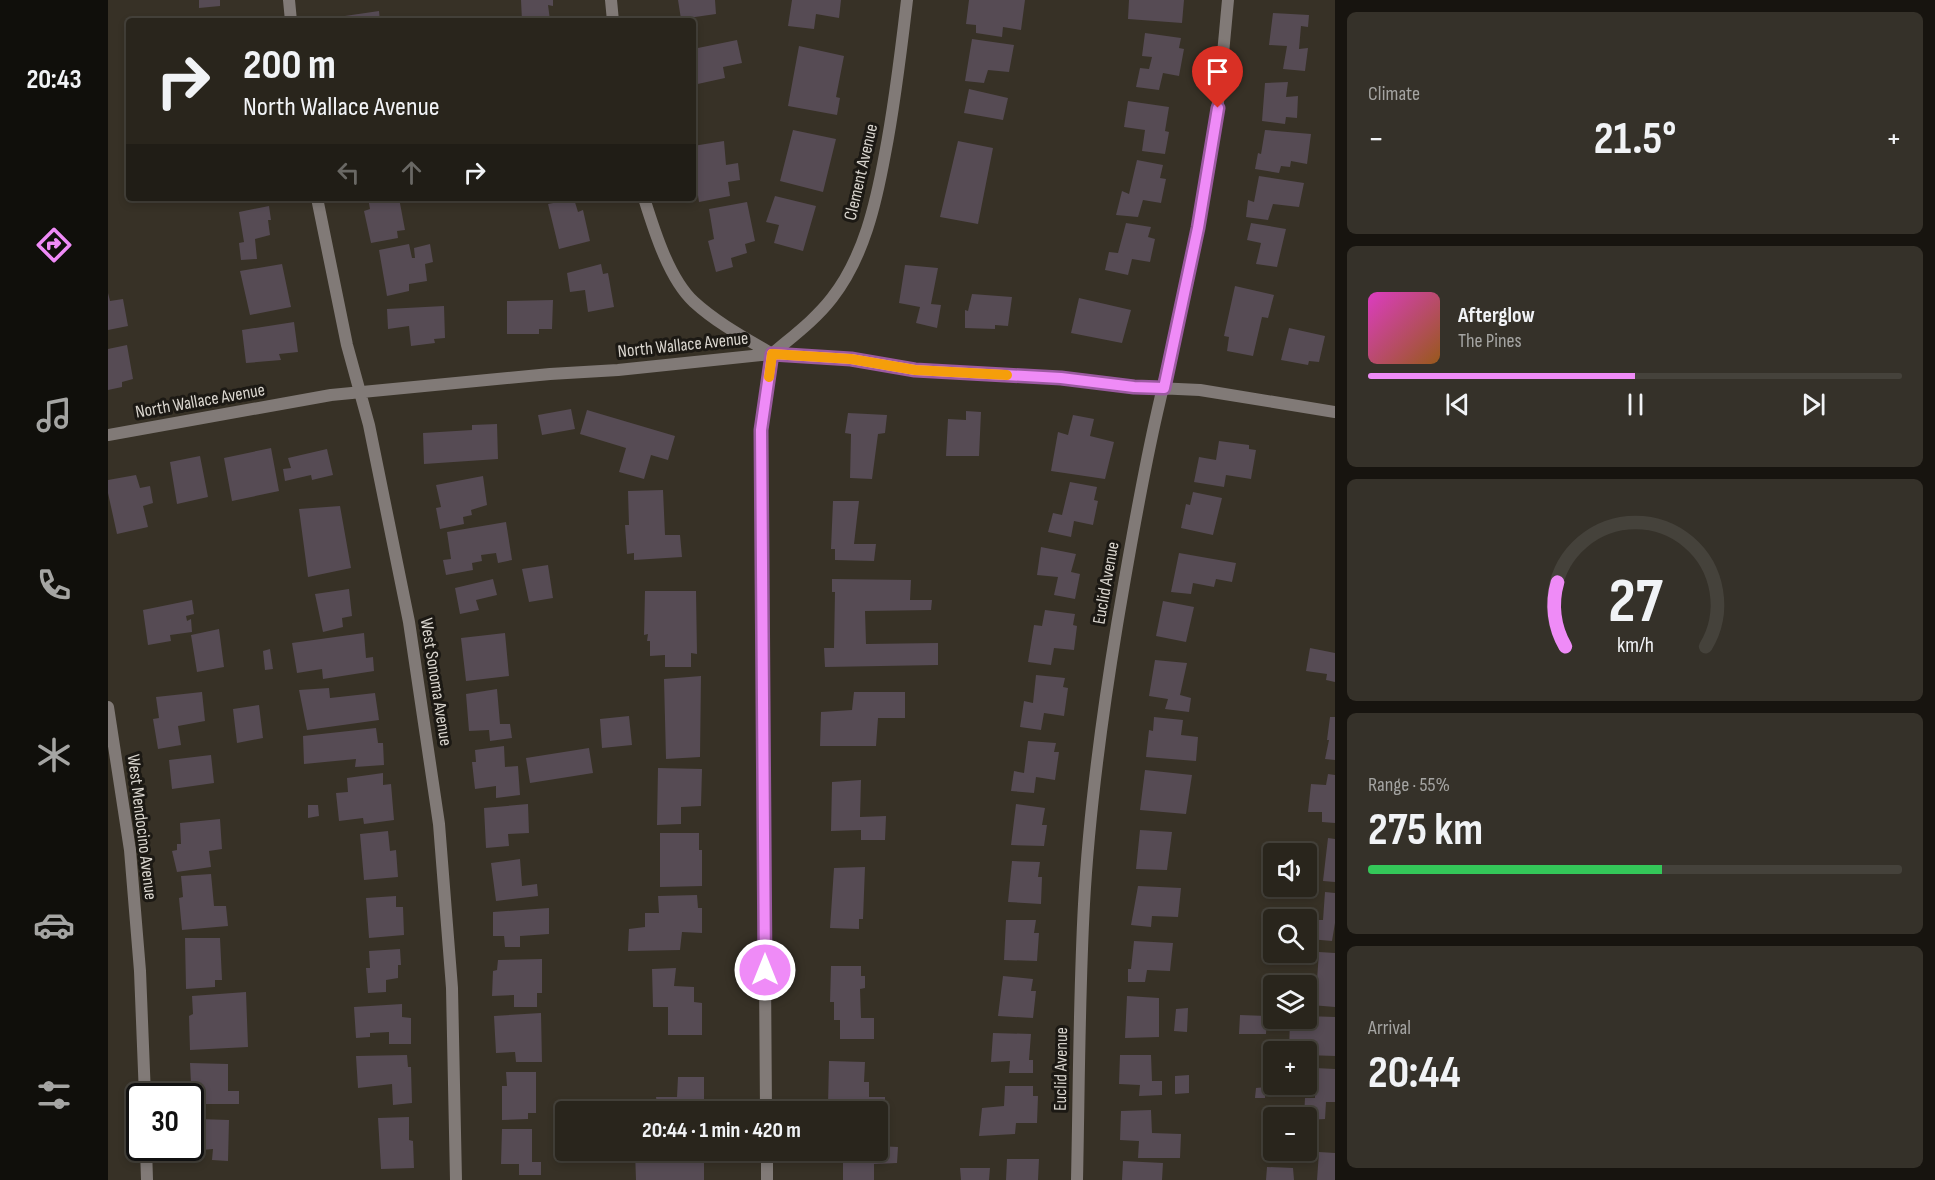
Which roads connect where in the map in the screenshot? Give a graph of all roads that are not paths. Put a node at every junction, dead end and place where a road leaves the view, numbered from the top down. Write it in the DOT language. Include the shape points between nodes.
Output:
graph roads {
  1 [pos="289,0"];
  2 [pos="611,0"];
  3 [pos="907,0"];
  4 [pos="1228,0"];
  5 [pos="291,18"];
  6 [pos="614,18"];
  7 [pos="318,201"];
  8 [pos="645,201"];
  9 [pos="772,354"];
  10 [pos="1164,388"];
  11 [pos="359,393"];
  12 [pos="1335,412"];
  13 [pos="108,435"];
  14 [pos="108,707"];
  15 [pos="144,1083"];
  16 [pos="766,1101"];
  17 [pos="146,1161"];
  18 [pos="767,1161"];
  19 [pos="147,1180"];
  20 [pos="456,1180"];
  21 [pos="767,1180"];
  22 [pos="1077,1180"];
  1 -- 5 [label="street"];
  2 -- 6 [label="street"];
  3 -- 9 [label="street, Clement Avenue" via="894,108 866,233 833,297 812,321"];
  4 -- 10 [label="street, Euclid Avenue" via="1206,188"];
  7 -- 11 [label="street, West Sonoma Avenue"];
  8 -- 9 [label="street" via="662,248 692,301"];
  9 -- 10 [label="street, North Wallace Avenue" via="851,359 915,370"];
  9 -- 11 [label="street, North Wallace Avenue"];
  9 -- 16 [label="street" via="761,430"];
  10 -- 12 [label="street, North Wallace Avenue" via="1200,390"];
  10 -- 22 [label="street, Euclid Avenue" via="1117,626 1091,812 1080,991"];
  11 -- 13 [label="street, North Wallace Avenue"];
  11 -- 20 [label="street, West Sonoma Avenue" via="409,622 439,824 452,988"];
  14 -- 15 [label="street, West Mendocino Avenue" via="130,850"];
  17 -- 19 [label="street"];
  18 -- 21 [label="street"];
}
